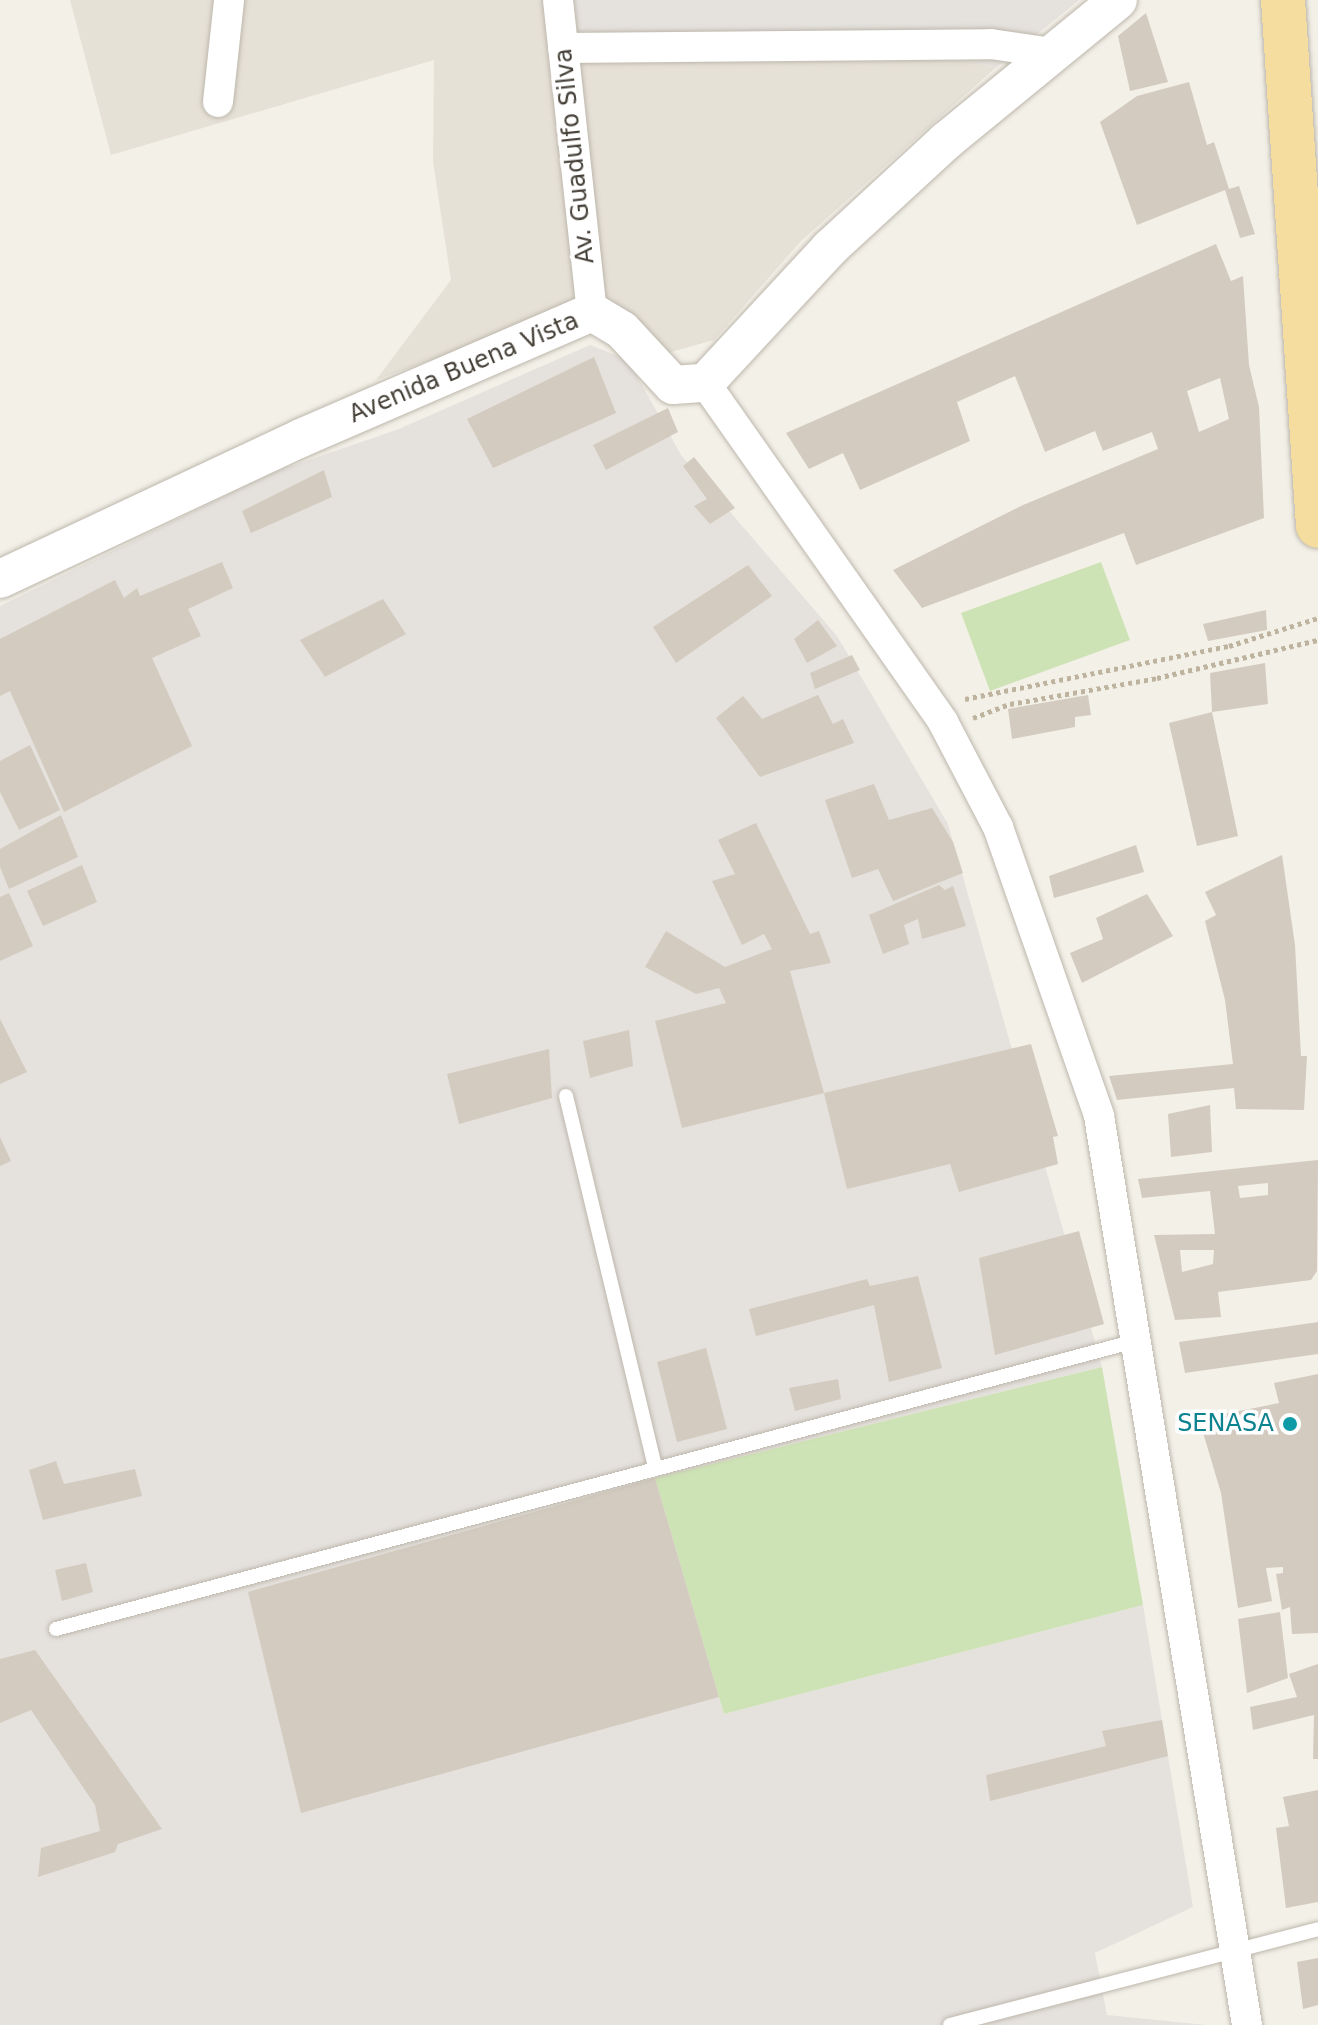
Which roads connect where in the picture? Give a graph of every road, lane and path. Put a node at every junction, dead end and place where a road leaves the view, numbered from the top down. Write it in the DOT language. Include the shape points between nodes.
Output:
graph roads {
  1 [pos="229,0"];
  2 [pos="558,0"];
  3 [pos="1118,0"];
  4 [pos="1283,0"];
  5 [pos="563,48"];
  6 [pos="1052,53"];
  7 [pos="218,102"];
  8 [pos="592,312"];
  9 [pos="705,383"];
  10 [pos="1318,526"];
  11 [pos="0,579"];
  12 [pos="1318,618"];
  13 [pos="1318,640"];
  14 [pos="938,717"];
  15 [pos="566,1096"];
  16 [pos="1135,1341"];
  17 [pos="655,1468"];
  18 [pos="56,1629"];
  19 [pos="1318,1929"];
  20 [pos="1235,1954"];
  21 [pos="950,2025"];
  22 [pos="1247,2025"];
  1 -- 7 [label="street"];
  2 -- 5 [label="street, Av. Guadulfo Silva"];
  3 -- 6 [label="street"];
  4 -- 10 [label="main road"];
  5 -- 6 [label="street" via="991,44"];
  5 -- 8 [label="street, Av. Guadulfo Silva"];
  6 -- 9 [label="street" via="830,248"];
  8 -- 9 [label="street, Avenida Buena Vista" via="622,330 673,385"];
  8 -- 11 [label="street, Avenida Buena Vista" via="301,438"];
  9 -- 14 [label="street"];
  12 -- 14 [label="path" via="1229,646"];
  13 -- 14 [label="path" via="1157,678"];
  14 -- 16 [label="street" via="998,827 1099,1116"];
  15 -- 17 [label="lane"];
  16 -- 17 [label="lane"];
  16 -- 20 [label="street"];
  17 -- 18 [label="lane"];
  19 -- 20 [label="lane"];
  20 -- 21 [label="lane"];
  20 -- 22 [label="street"];
}
